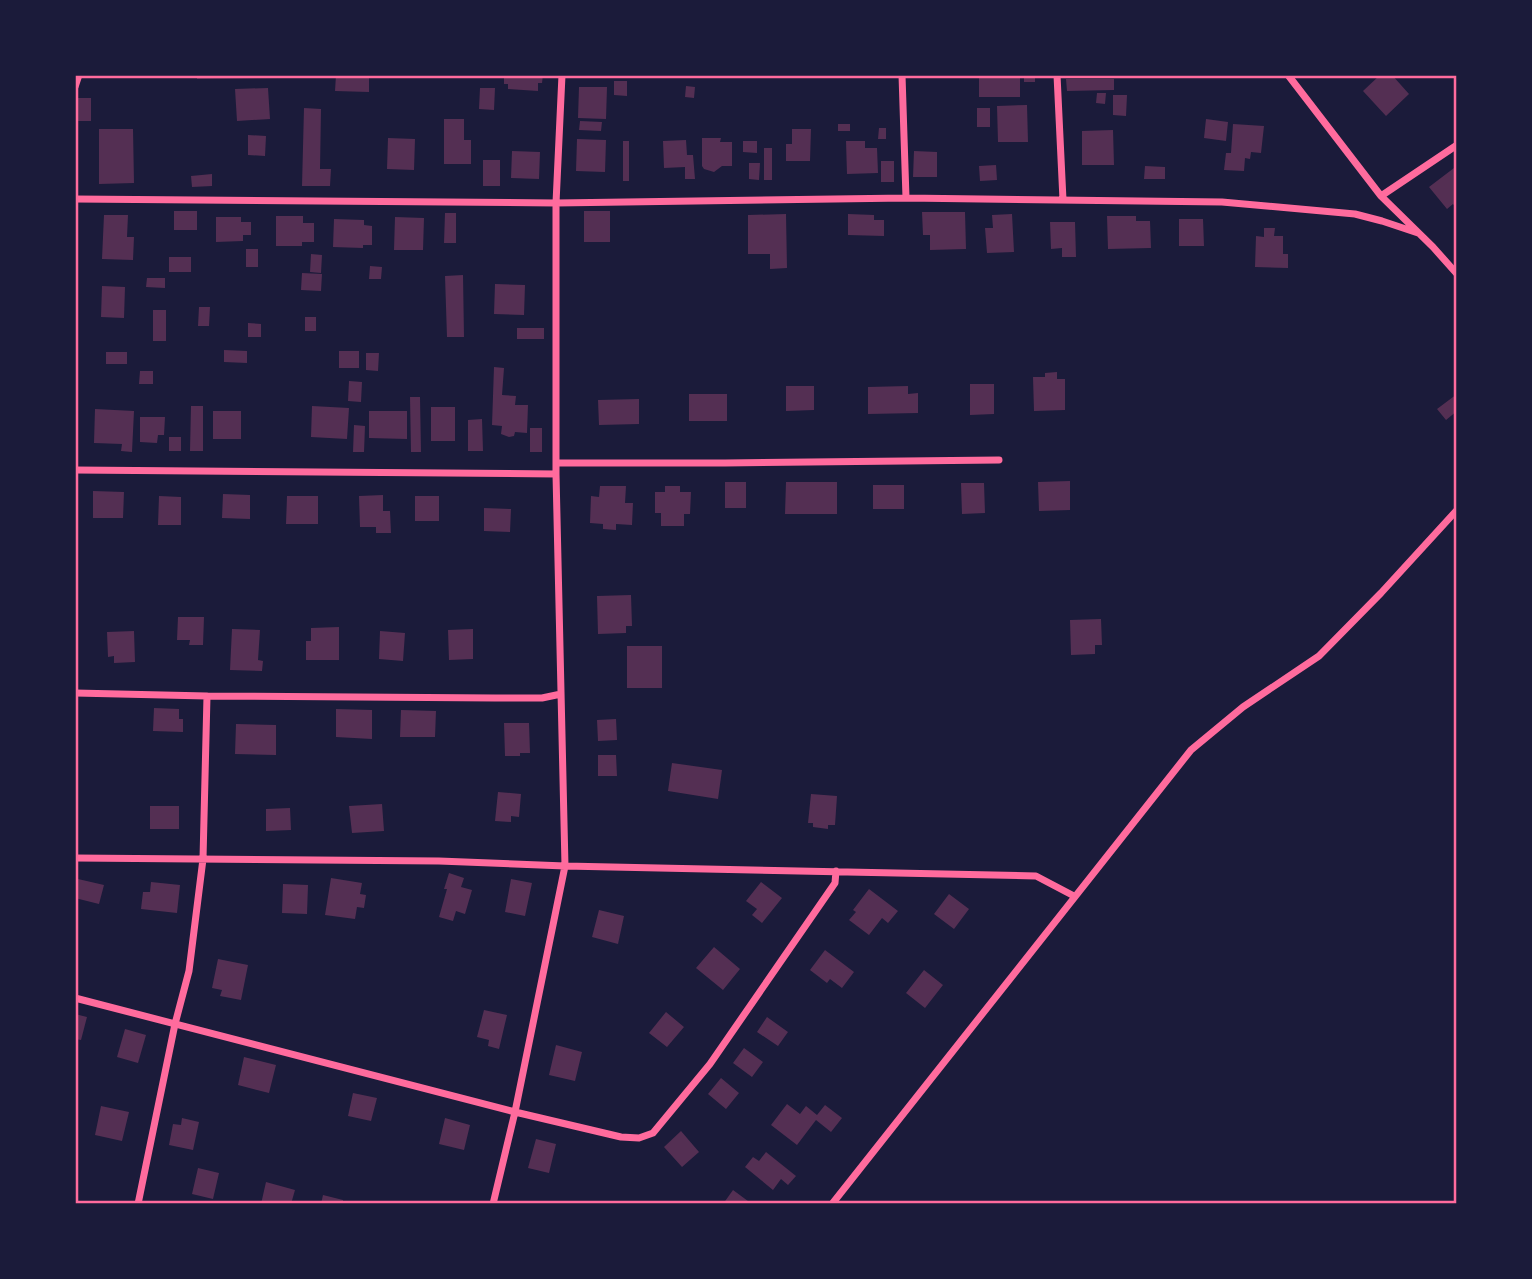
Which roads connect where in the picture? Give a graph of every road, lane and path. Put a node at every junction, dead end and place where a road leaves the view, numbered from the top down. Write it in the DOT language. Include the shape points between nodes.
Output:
graph roads {
  1 [pos="79,75"];
  2 [pos="562,75"];
  3 [pos="902,75"];
  4 [pos="1057,75"];
  5 [pos="1288,75"];
  6 [pos="75,87"];
  7 [pos="1457,145"];
  8 [pos="1381,196"];
  9 [pos="906,198"];
  10 [pos="75,199"];
  11 [pos="1063,200"];
  12 [pos="556,203"];
  13 [pos="1418,233"];
  14 [pos="1457,274"];
  15 [pos="999,460"];
  16 [pos="557,463"];
  17 [pos="75,470"];
  18 [pos="556,474"];
  19 [pos="1457,510"];
  20 [pos="75,693"];
  21 [pos="561,694"];
  22 [pos="207,696"];
  23 [pos="75,858"];
  24 [pos="204,859"];
  25 [pos="565,866"];
  26 [pos="836,871"];
  27 [pos="1074,896"];
  28 [pos="75,998"];
  29 [pos="175,1024"];
  30 [pos="515,1112"];
  31 [pos="138,1204"];
  32 [pos="493,1204"];
  33 [pos="832,1204"];
  1 -- 6 [label="street"];
  2 -- 12 [label="street"];
  3 -- 9 [label="street"];
  4 -- 11 [label="street"];
  5 -- 8 [label="street"];
  7 -- 8 [label="street"];
  8 -- 13 [label="street"];
  9 -- 11 [label="street"];
  9 -- 12 [label="street"];
  10 -- 12 [label="street"];
  11 -- 13 [label="street" via="1222,202 1355,214"];
  12 -- 16 [label="street"];
  13 -- 14 [label="street"];
  15 -- 16 [label="street"];
  16 -- 18 [label="street"];
  17 -- 18 [label="street"];
  18 -- 21 [label="street"];
  19 -- 27 [label="street" via="1319,656 1243,707 1191,750"];
  20 -- 22 [label="street"];
  21 -- 22 [label="street" via="542,698"];
  21 -- 25 [label="street"];
  22 -- 24 [label="street"];
  23 -- 24 [label="street"];
  24 -- 25 [label="street"];
  24 -- 29 [label="street" via="189,971"];
  25 -- 26 [label="street"];
  25 -- 30 [label="street"];
  26 -- 27 [label="street" via="1036,876"];
  26 -- 30 [label="street" via="835,883 710,1064 653,1133 621,1137"];
  27 -- 33 [label="street"];
  28 -- 29 [label="street"];
  29 -- 30 [label="street"];
  29 -- 31 [label="street"];
  30 -- 32 [label="street"];
}
